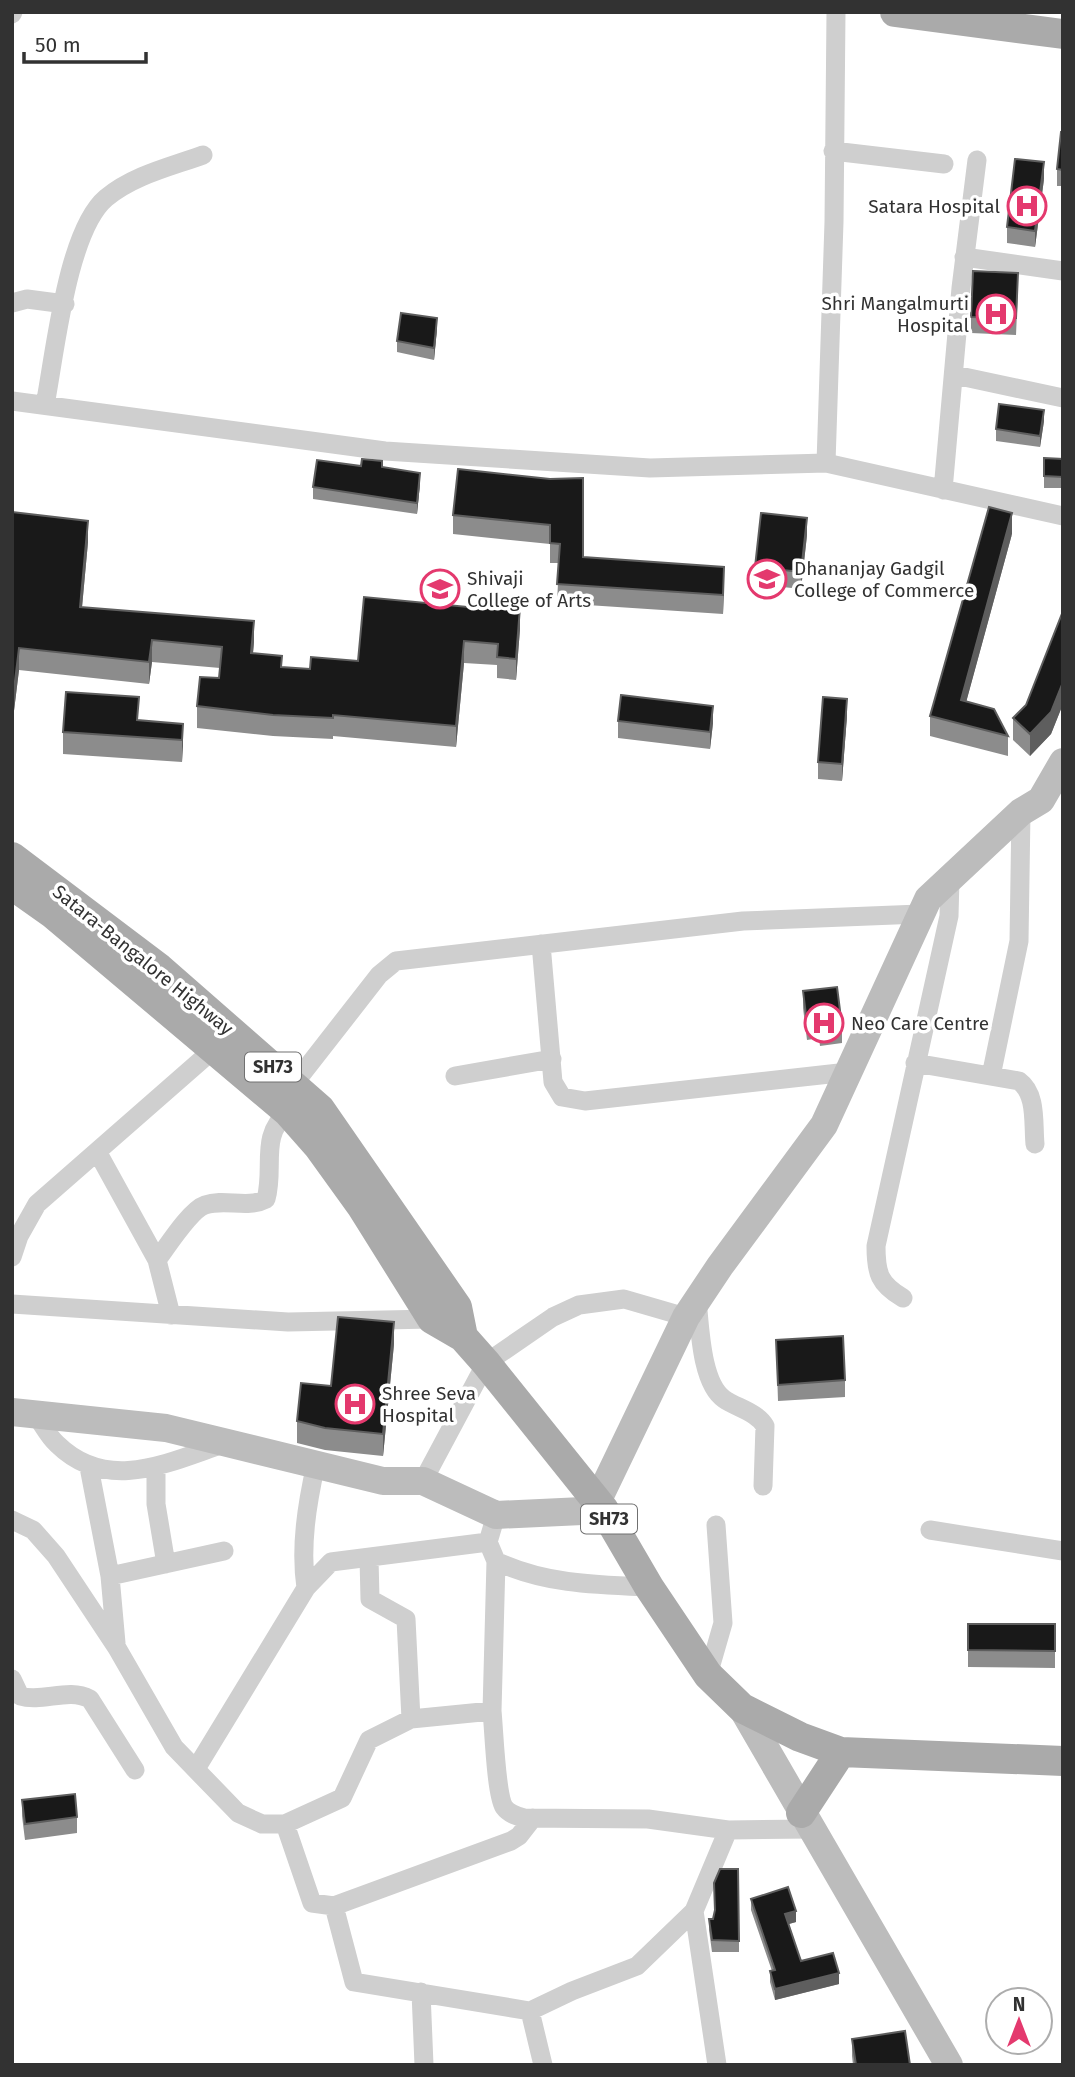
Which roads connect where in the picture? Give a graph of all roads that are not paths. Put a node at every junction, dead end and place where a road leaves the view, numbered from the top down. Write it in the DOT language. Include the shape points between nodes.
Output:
graph roads {
  1 [pos="836,12"];
  2 [pos="895,12"];
  3 [pos="1063,34"];
  4 [pos="833,151"];
  5 [pos="203,156"];
  6 [pos="977,160"];
  7 [pos="944,164"];
  8 [pos="964,257"];
  9 [pos="1063,271"];
  10 [pos="12,303"];
  11 [pos="65,304"];
  12 [pos="955,375"];
  13 [pos="1063,398"];
  14 [pos="12,401"];
  15 [pos="45,405"];
  16 [pos="826,463"];
  17 [pos="943,491"];
  18 [pos="1063,516"];
  19 [pos="1063,762"];
  20 [pos="1041,805"];
  21 [pos="12,857"];
  22 [pos="950,879"];
  23 [pos="12,885"];
  24 [pos="920,914"];
  25 [pos="541,944"];
  26 [pos="214,1049"];
  27 [pos="552,1059"];
  28 [pos="915,1063"];
  29 [pos="848,1072"];
  30 [pos="455,1076"];
  31 [pos="991,1076"];
  32 [pos="291,1098"];
  33 [pos="1035,1143"];
  34 [pos="98,1153"];
  35 [pos="12,1257"];
  36 [pos="157,1260"];
  37 [pos="903,1297"];
  38 [pos="12,1304"];
  39 [pos="691,1309"];
  40 [pos="445,1313"];
  41 [pos="171,1315"];
  42 [pos="486,1363"];
  43 [pos="24,1413"];
  44 [pos="222,1444"];
  45 [pos="316,1464"];
  46 [pos="89,1467"];
  47 [pos="156,1467"];
  48 [pos="423,1481"];
  49 [pos="763,1486"];
  50 [pos="601,1506"];
  51 [pos="496,1515"];
  52 [pos="12,1520"];
  53 [pos="716,1525"];
  54 [pos="930,1530"];
  55 [pos="488,1542"];
  56 [pos="224,1551"];
  57 [pos="1063,1551"];
  58 [pos="369,1558"];
  59 [pos="496,1561"];
  60 [pos="166,1564"];
  61 [pos="110,1576"];
  62 [pos="649,1587"];
  63 [pos="306,1588"];
  64 [pos="117,1648"];
  65 [pos="708,1675"];
  66 [pos="12,1678"];
  67 [pos="742,1708"];
  68 [pos="492,1711"];
  69 [pos="411,1718"];
  70 [pos="841,1752"];
  71 [pos="1063,1761"];
  72 [pos="197,1767"];
  73 [pos="135,1770"];
  74 [pos="533,1818"];
  75 [pos="806,1821"];
  76 [pos="285,1824"];
  77 [pos="728,1830"];
  78 [pos="334,1906"];
  79 [pos="694,1911"];
  80 [pos="421,1992"];
  81 [pos="530,2011"];
  82 [pos="424,2065"];
  83 [pos="543,2065"];
  84 [pos="717,2065"];
  85 [pos="949,2065"];
  1 -- 4 [label="street"];
  2 -- 3 [label="main road"];
  4 -- 7 [label="street"];
  4 -- 16 [label="street"];
  5 -- 11 [label="street" via="135,179 90,214 75,253"];
  6 -- 8 [label="street"];
  8 -- 9 [label="street"];
  8 -- 12 [label="street"];
  10 -- 11 [label="street" via="27,299"];
  11 -- 15 [label="street"];
  12 -- 13 [label="street"];
  12 -- 17 [label="street"];
  14 -- 15 [label="street"];
  15 -- 16 [label="street" via="385,451 650,468"];
  16 -- 17 [label="street"];
  17 -- 18 [label="street"];
  19 -- 20 [label="street"];
  20 -- 22 [label="street"];
  20 -- 31 [label="street"];
  21 -- 32 [label="main road, Satara-Bangalore Highway / SH73" via="159,968"];
  22 -- 24 [label="street" via="928,899"];
  22 -- 28 [label="street" via="949,916"];
  23 -- 26 [label="main road, Satara-Bangalore Highway / SH73"];
  24 -- 25 [label="street" via="744,921"];
  24 -- 29 [label="street"];
  25 -- 27 [label="street"];
  25 -- 32 [label="street" via="396,961 379,975"];
  26 -- 32 [label="main road, Satara-Bangalore Highway / SH73"];
  26 -- 34 [label="street"];
  27 -- 29 [label="street" via="556,1090 562,1097 585,1101"];
  27 -- 30 [label="street"];
  28 -- 31 [label="street"];
  28 -- 37 [label="street" via="876,1246 880,1280"];
  29 -- 39 [label="street" via="824,1125"];
  31 -- 33 [label="street" via="1028,1088"];
  32 -- 36 [label="street" via="272,1132 266,1199 205,1205"];
  32 -- 40 [label="main road, Satara-Bangalore Highway / SH73" via="320,1109 342,1137"];
  34 -- 35 [label="street" via="37,1204"];
  34 -- 36 [label="street"];
  36 -- 41 [label="street"];
  38 -- 41 [label="street"];
  39 -- 42 [label="street" via="624,1299 579,1305 553,1317"];
  39 -- 49 [label="street" via="714,1387 722,1398 761,1419 765,1426"];
  39 -- 50 [label="street"];
  40 -- 41 [label="street" via="288,1322"];
  40 -- 42 [label="main road, Satara-Bangalore Highway / SH73"];
  42 -- 48 [label="street"];
  42 -- 50 [label="main road, Satara-Bangalore Highway / SH73"];
  43 -- 44 [label="street" via="166,1428"];
  43 -- 46 [label="street"];
  44 -- 45 [label="street"];
  44 -- 47 [label="street"];
  45 -- 48 [label="street" via="383,1481"];
  45 -- 63 [label="street" via="303,1568"];
  46 -- 47 [label="street" via="117,1472"];
  46 -- 61 [label="street"];
  47 -- 60 [label="street" via="156,1504"];
  48 -- 51 [label="street"];
  50 -- 51 [label="street"];
  50 -- 62 [label="main road, Satara-Bangalore Highway / SH73"];
  51 -- 55 [label="street"];
  52 -- 64 [label="street" via="33,1530 56,1556"];
  53 -- 65 [label="street" via="723,1623"];
  54 -- 57 [label="street"];
  55 -- 58 [label="street"];
  55 -- 59 [label="street"];
  56 -- 60 [label="street"];
  58 -- 63 [label="street" via="331,1562"];
  58 -- 69 [label="street" via="370,1599 406,1619"];
  59 -- 62 [label="street" via="549,1579"];
  59 -- 68 [label="street"];
  60 -- 61 [label="street"];
  61 -- 64 [label="street"];
  62 -- 65 [label="main road, Satara-Bangalore Highway / SH73"];
  63 -- 72 [label="street"];
  64 -- 72 [label="street" via="174,1747"];
  65 -- 67 [label="main road, Satara-Bangalore Highway / SH73"];
  66 -- 73 [label="street" via="20,1696 30,1699 73,1694 90,1699"];
  67 -- 70 [label="main road, Satara-Bangalore Highway / SH73"];
  67 -- 75 [label="street"];
  68 -- 69 [label="street"];
  68 -- 74 [label="street" via="503,1807"];
  69 -- 76 [label="street" via="369,1740 342,1798"];
  70 -- 71 [label="main road, Satara-Bangalore Highway / SH73"];
  70 -- 75 [label="main road"];
  72 -- 76 [label="street" via="238,1813 262,1824"];
  74 -- 77 [label="street" via="648,1819"];
  74 -- 78 [label="street" via="510,1841"];
  75 -- 77 [label="street"];
  75 -- 85 [label="street"];
  76 -- 78 [label="street" via="312,1903"];
  77 -- 79 [label="street"];
  78 -- 80 [label="street" via="354,1982"];
  79 -- 81 [label="street" via="637,1966"];
  79 -- 84 [label="street"];
  80 -- 81 [label="street"];
  80 -- 82 [label="street"];
  81 -- 83 [label="street"];
}
